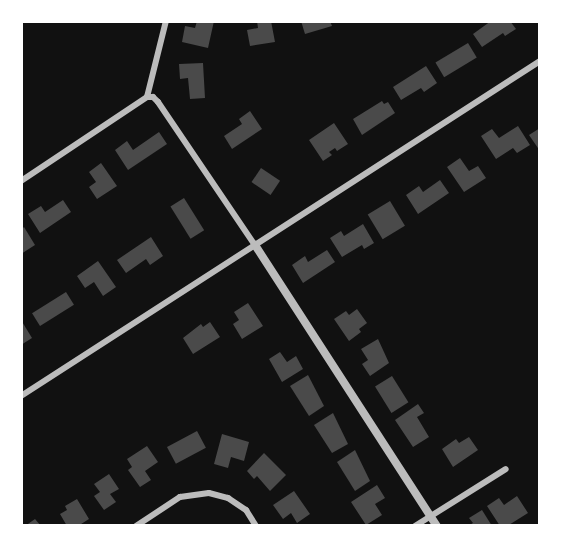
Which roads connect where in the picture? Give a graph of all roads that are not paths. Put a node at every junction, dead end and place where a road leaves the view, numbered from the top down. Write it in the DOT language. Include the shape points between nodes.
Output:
graph roads {
  1 [pos="166,21"];
  2 [pos="540,61"];
  3 [pos="147,97"];
  4 [pos="21,181"];
  5 [pos="255,245"];
  6 [pos="21,396"];
  7 [pos="506,469"];
  8 [pos="431,516"];
  9 [pos="136,526"];
  10 [pos="256,526"];
  11 [pos="415,526"];
  12 [pos="437,526"];
  1 -- 3 [label="street"];
  2 -- 5 [label="street"];
  3 -- 4 [label="street"];
  3 -- 5 [label="street" via="158,102"];
  5 -- 6 [label="street"];
  5 -- 8 [label="street"];
  7 -- 8 [label="street"];
  8 -- 11 [label="street"];
  8 -- 12 [label="street"];
  9 -- 10 [label="street" via="180,498 209,493 246,510"];
}
